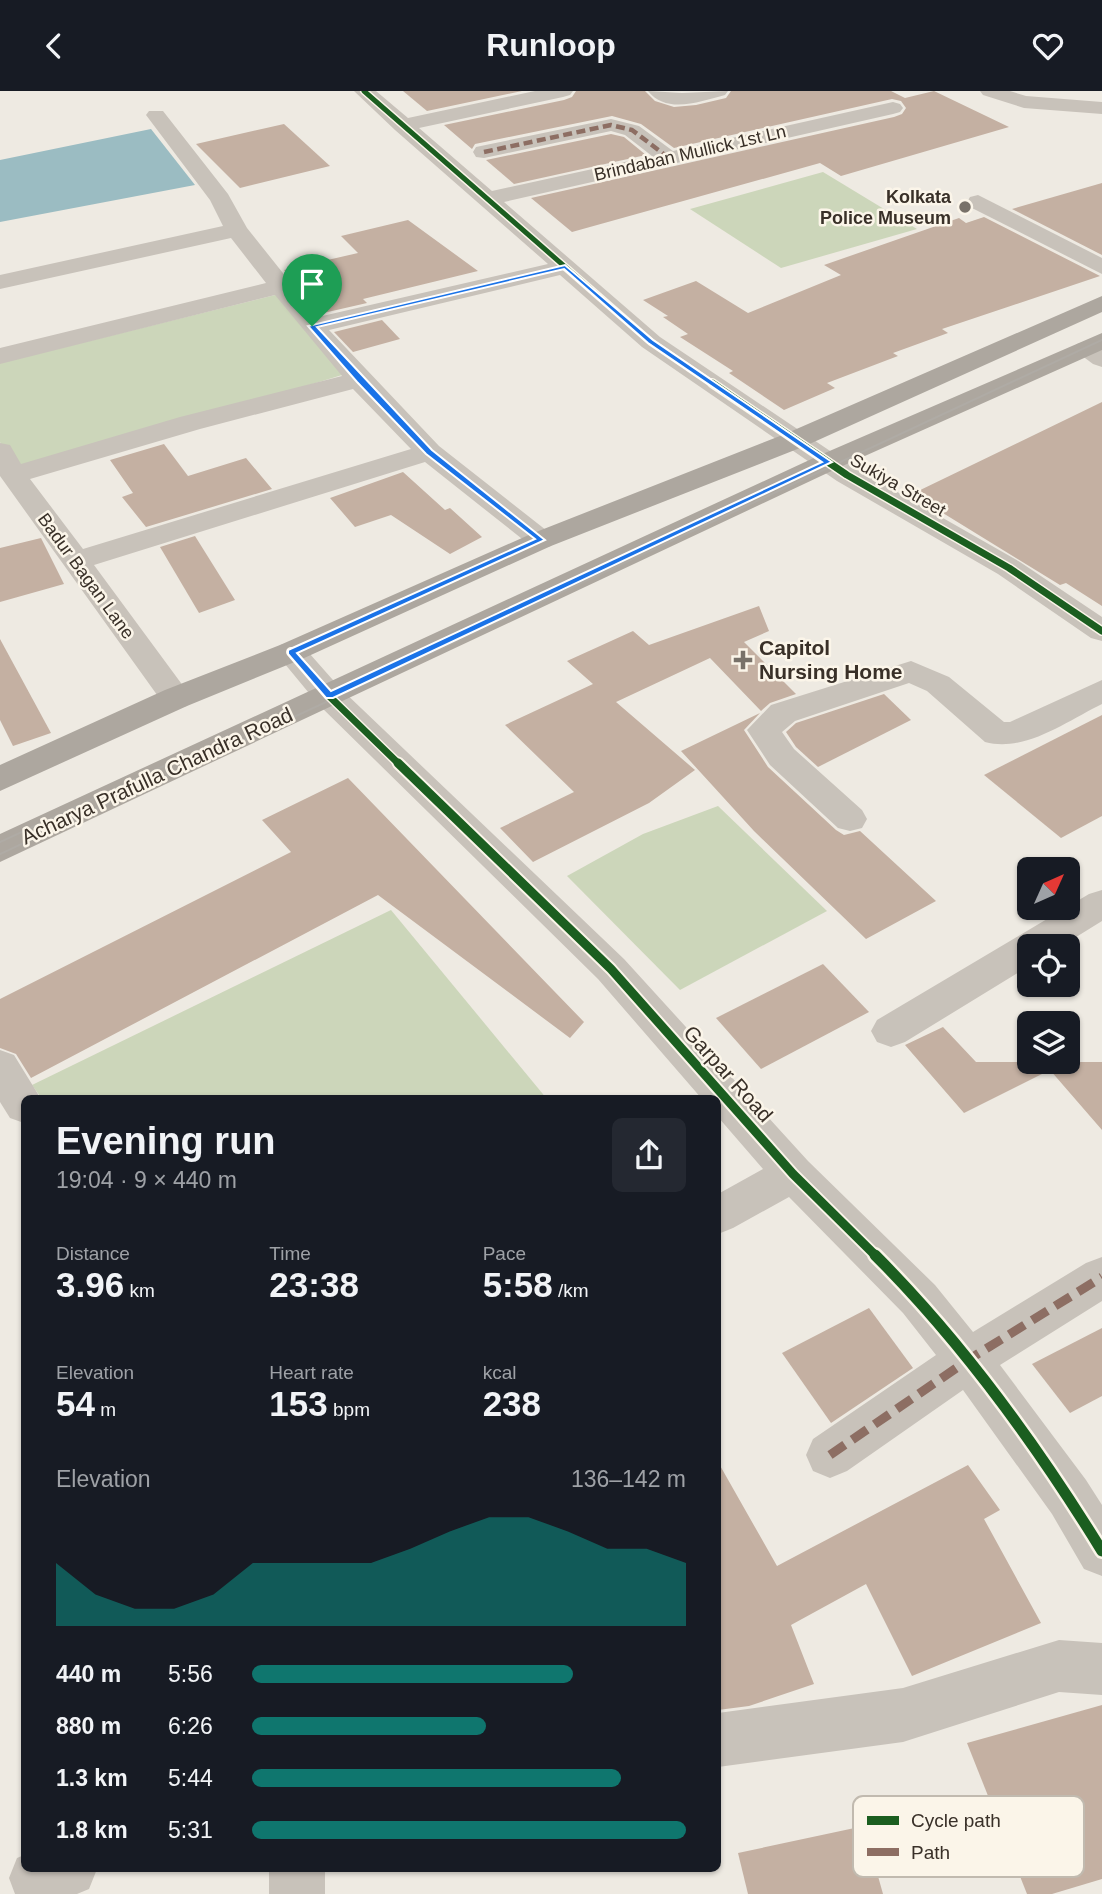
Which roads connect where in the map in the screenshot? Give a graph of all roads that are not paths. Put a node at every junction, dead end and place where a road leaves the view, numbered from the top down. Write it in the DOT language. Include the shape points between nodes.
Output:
graph roads {
  1 [pos="364,91"];
  2 [pos="564,91"];
  3 [pos="658,91"];
  4 [pos="718,91"];
  5 [pos="989,91"];
  6 [pos="1081,91"];
  7 [pos="1102,106"];
  8 [pos="893,108"];
  9 [pos="156,115"];
  10 [pos="402,126"];
  11 [pos="484,152"];
  12 [pos="669,158"];
  13 [pos="488,199"];
  14 [pos="978,202"];
  15 [pos="237,230"];
  16 [pos="565,267"];
  17 [pos="1102,267"];
  18 [pos="0,282"];
  19 [pos="282,286"];
  20 [pos="1102,303"];
  21 [pos="312,326"];
  22 [pos="1097,350"];
  23 [pos="0,356"];
  24 [pos="359,380"];
  25 [pos="795,440"];
  26 [pos="429,452"];
  27 [pos="828,462"];
  28 [pos="7,463"];
  29 [pos="541,540"];
  30 [pos="76,561"];
  31 [pos="1102,631"];
  32 [pos="291,652"];
  33 [pos="1102,691"];
  34 [pos="176,698"];
  35 [pos="322,699"];
  36 [pos="0,779"];
  37 [pos="850,819"];
  38 [pos="0,849"];
  39 [pos="1102,904"];
  40 [pos="1052,934"];
  41 [pos="1017,955"];
  42 [pos="891,1031"];
  43 [pos="0,1066"];
  44 [pos="21,1101"];
  45 [pos="793,1174"];
  46 [pos="721,1213"];
  47 [pos="1102,1277"];
  48 [pos="968,1360"];
  49 [pos="830,1455"];
  50 [pos="1102,1551"];
  51 [pos="1102,1669"];
  52 [pos="721,1740"];
  53 [pos="297,1872"];
  54 [pos="298,1894"];
  1 -- 10 [label="street, Sukiya Street"];
  2 -- 10 [label="street"];
  3 -- 4 [label="street" via="680,100"];
  5 -- 7 [label="street" via="1024,102"];
  6 -- 7 [label="street"];
  8 -- 12 [label="street, Brindaban Mullick 1st Ln"];
  9 -- 15 [label="street" via="220,199"];
  10 -- 13 [label="street, Sukiya Street"];
  11 -- 12 [label="street" via="611,125 632,129"];
  12 -- 13 [label="street, Brindaban Mullick 1st Ln"];
  13 -- 16 [label="street, Sukiya Street"];
  14 -- 17 [label="street"];
  15 -- 18 [label="street"];
  15 -- 19 [label="street"];
  16 -- 21 [label="street"];
  16 -- 25 [label="street, Sukiya Street" via="651,342"];
  19 -- 21 [label="street"];
  19 -- 23 [label="street"];
  20 -- 25 [label="main road"];
  21 -- 24 [label="street"];
  22 -- 27 [label="main road, Acharya Prafulla Chandra Road"];
  24 -- 26 [label="street"];
  24 -- 28 [label="street"];
  25 -- 27 [label="street, Sukiya Street"];
  25 -- 29 [label="main road"];
  26 -- 29 [label="street"];
  26 -- 30 [label="street"];
  27 -- 31 [label="street, Sukiya Street" via="1009,568"];
  27 -- 35 [label="main road, Acharya Prafulla Chandra Road"];
  28 -- 30 [label="street, Badur Bagan Lane"];
  29 -- 32 [label="main road"];
  30 -- 34 [label="street, Badur Bagan Lane"];
  32 -- 34 [label="main road"];
  32 -- 35 [label="street, Garpar Road"];
  33 -- 37 [label="street" via="1016,733 997,734 945,689 911,671 783,713 764,730 782,757"];
  34 -- 36 [label="main road"];
  35 -- 38 [label="main road, Acharya Prafulla Chandra Road"];
  35 -- 45 [label="street, Garpar Road" via="611,969"];
  39 -- 40 [label="street"];
  41 -- 42 [label="street"];
  43 -- 44 [label="street"];
  45 -- 46 [label="street"];
  45 -- 48 [label="street, Garpar Road" via="919,1299"];
  47 -- 48 [label="street"];
  48 -- 49 [label="street"];
  48 -- 50 [label="street, Garpar Road" via="1069,1497"];
  51 -- 52 [label="street" via="1059,1667 903,1715"];
  53 -- 54 [label="street"];
}
